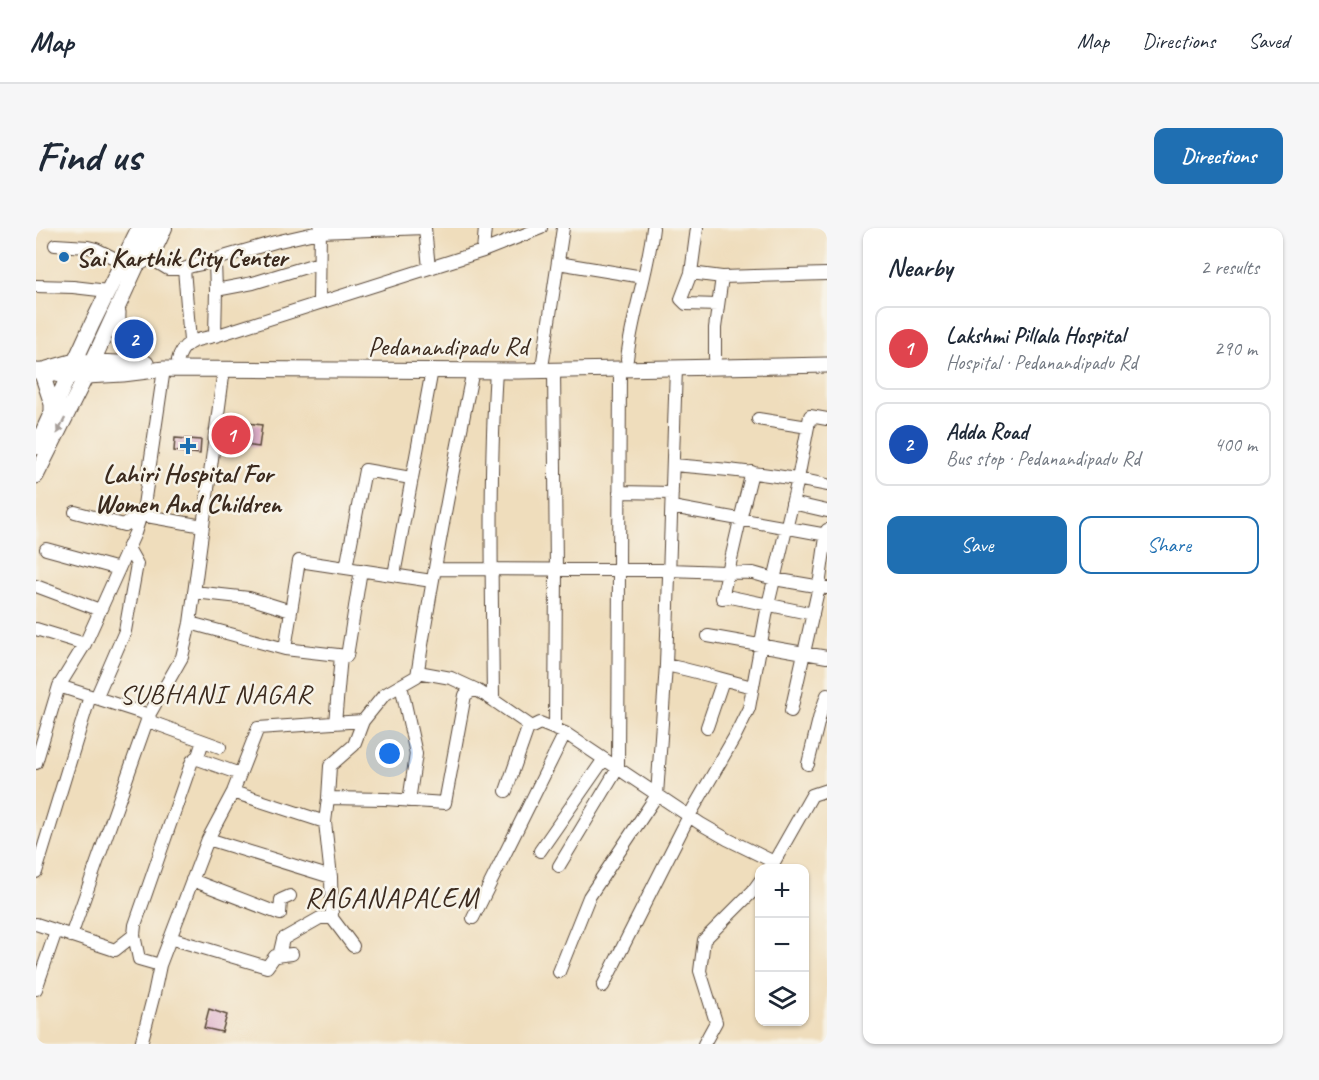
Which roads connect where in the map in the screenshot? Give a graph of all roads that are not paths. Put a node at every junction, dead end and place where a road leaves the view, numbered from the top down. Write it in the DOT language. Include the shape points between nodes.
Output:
graph roads {
  1 [pos="130,228"];
  2 [pos="139,228"];
  3 [pos="154,228"];
  4 [pos="166,228"];
  5 [pos="425,228"];
  6 [pos="484,228"];
  7 [pos="541,228"];
  8 [pos="563,228"];
  9 [pos="653,228"];
  10 [pos="697,228"];
  11 [pos="320,230"];
  12 [pos="55,245"];
  13 [pos="483,251"];
  14 [pos="133,261"];
  15 [pos="215,262"];
  16 [pos="319,263"];
  17 [pos="558,263"];
  18 [pos="429,268"];
  19 [pos="184,269"];
  20 [pos="691,273"];
  21 [pos="827,274"];
  22 [pos="643,277"];
  23 [pos="722,277"];
  24 [pos="36,286"];
  25 [pos="216,290"];
  26 [pos="108,291"];
  27 [pos="319,302"];
  28 [pos="718,305"];
  29 [pos="118,306"];
  30 [pos="92,324"];
  31 [pos="215,336"];
  32 [pos="190,341"];
  33 [pos="827,356"];
  34 [pos="715,358"];
  35 [pos="177,360"];
  36 [pos="75,361"];
  37 [pos="146,363"];
  38 [pos="623,364"];
  39 [pos="548,365"];
  40 [pos="827,365"];
  41 [pos="676,368"];
  42 [pos="89,369"];
  43 [pos="164,369"];
  44 [pos="224,369"];
  45 [pos="432,370"];
  46 [pos="473,370"];
  47 [pos="496,370"];
  48 [pos="38,371"];
  49 [pos="123,374"];
  50 [pos="69,376"];
  51 [pos="71,405"];
  52 [pos="52,409"];
  53 [pos="758,419"];
  54 [pos="827,419"];
  55 [pos="808,427"];
  56 [pos="36,434"];
  57 [pos="36,447"];
  58 [pos="673,465"];
  59 [pos="752,472"];
  60 [pos="36,476"];
  61 [pos="411,478"];
  62 [pos="798,479"];
  63 [pos="827,485"];
  64 [pos="619,492"];
  65 [pos="672,493"];
  66 [pos="792,503"];
  67 [pos="672,507"];
  68 [pos="827,511"];
  69 [pos="75,512"];
  70 [pos="141,515"];
  71 [pos="740,520"];
  72 [pos="203,525"];
  73 [pos="786,528"];
  74 [pos="827,533"];
  75 [pos="128,548"];
  76 [pos="46,549"];
  77 [pos="346,568"];
  78 [pos="118,569"];
  79 [pos="362,570"];
  80 [pos="491,570"];
  81 [pos="556,570"];
  82 [pos="619,570"];
  83 [pos="669,570"];
  84 [pos="729,572"];
  85 [pos="394,575"];
  86 [pos="434,575"];
  87 [pos="774,579"];
  88 [pos="36,586"];
  89 [pos="823,587"];
  90 [pos="194,592"];
  91 [pos="768,605"];
  92 [pos="100,610"];
  93 [pos="291,611"];
  94 [pos="813,614"];
  95 [pos="190,623"];
  96 [pos="36,629"];
  97 [pos="708,636"];
  98 [pos="85,644"];
  99 [pos="761,645"];
  100 [pos="285,649"];
  101 [pos="804,653"];
  102 [pos="341,656"];
  103 [pos="827,657"];
  104 [pos="666,665"];
  105 [pos="418,672"];
  106 [pos="723,680"];
  107 [pos="401,685"];
  108 [pos="59,686"];
  109 [pos="753,687"];
  110 [pos="475,689"];
  111 [pos="827,695"];
  112 [pos="93,697"];
  113 [pos="493,700"];
  114 [pos="791,711"];
  115 [pos="149,715"];
  116 [pos="363,721"];
  117 [pos="335,723"];
  118 [pos="41,725"];
  119 [pos="530,725"];
  120 [pos="707,727"];
  121 [pos="560,731"];
  122 [pos="203,741"];
  123 [pos="220,747"];
  124 [pos="195,758"];
  125 [pos="604,759"];
  126 [pos="36,763"];
  127 [pos="808,764"];
  128 [pos="618,768"];
  129 [pos="240,774"];
  130 [pos="827,790"];
  131 [pos="506,791"];
  132 [pos="233,792"];
  133 [pos="657,795"];
  134 [pos="328,798"];
  135 [pos="409,801"];
  136 [pos="689,816"];
  137 [pos="325,822"];
  138 [pos="208,839"];
  139 [pos="540,850"];
  140 [pos="769,864"];
  141 [pos="772,864"];
  142 [pos="558,866"];
  143 [pos="36,872"];
  144 [pos="331,877"];
  145 [pos="192,880"];
  146 [pos="755,887"];
  147 [pos="290,896"];
  148 [pos="332,918"];
  149 [pos="473,918"];
  150 [pos="36,924"];
  151 [pos="56,931"];
  152 [pos="134,935"];
  153 [pos="72,936"];
  154 [pos="170,938"];
  155 [pos="353,946"];
  156 [pos="292,954"];
  157 [pos="279,956"];
  158 [pos="160,965"];
  159 [pos="559,972"];
  160 [pos="603,986"];
  161 [pos="36,989"];
  162 [pos="141,1044"];
  163 [pos="704,1044"];
  1 -- 14 [label="street" via="128,250"];
  2 -- 14 [label="main road"];
  3 -- 14 [label="main road"];
  4 -- 14 [label="street"];
  5 -- 11 [label="street"];
  5 -- 18 [label="street"];
  6 -- 13 [label="street"];
  7 -- 13 [label="street"];
  8 -- 17 [label="street"];
  9 -- 22 [label="street"];
  10 -- 20 [label="street"];
  11 -- 15 [label="street"];
  11 -- 16 [label="street"];
  12 -- 14 [label="street" via="88,247"];
  13 -- 18 [label="street"];
  14 -- 19 [label="street"];
  14 -- 26 [label="main road"];
  14 -- 29 [label="main road"];
  15 -- 19 [label="street"];
  15 -- 25 [label="street"];
  16 -- 25 [label="street"];
  16 -- 27 [label="street"];
  17 -- 22 [label="street"];
  17 -- 39 [label="street"];
  18 -- 27 [label="street"];
  19 -- 32 [label="street"];
  20 -- 23 [label="street"];
  20 -- 28 [label="street" via="681,299 686,304"];
  21 -- 23 [label="street"];
  22 -- 38 [label="street"];
  23 -- 28 [label="street"];
  24 -- 26 [label="street"];
  25 -- 31 [label="street"];
  26 -- 30 [label="main road"];
  27 -- 31 [label="street"];
  28 -- 34 [label="street"];
  29 -- 37 [label="main road" via="119,339 124,348"];
  29 -- 42 [label="main road"];
  30 -- 36 [label="main road"];
  30 -- 48 [label="main road" via="80,341"];
  31 -- 32 [label="street"];
  32 -- 35 [label="street"];
  33 -- 34 [label="main road, Pedanandipadu Rd"];
  34 -- 38 [label="main road, Pedanandipadu Rd"];
  35 -- 37 [label="main road, Pedanandipadu Rd"];
  35 -- 39 [label="main road, Pedanandipadu Rd"];
  36 -- 42 [label="main road"];
  36 -- 48 [label="main road"];
  36 -- 50 [label="main road"];
  37 -- 42 [label="main road, Pedanandipadu Rd"];
  38 -- 39 [label="main road, Pedanandipadu Rd"];
  38 -- 41 [label="main road, Pedanandipadu Rd"];
  38 -- 64 [label="street"];
  39 -- 47 [label="main road, Pedanandipadu Rd"];
  39 -- 81 [label="street"];
  40 -- 41 [label="main road, Pedanandipadu Rd"];
  41 -- 58 [label="street"];
  42 -- 49 [label="main road, Pedanandipadu Rd"];
  42 -- 50 [label="main road, Pedanandipadu Rd"];
  42 -- 51 [label="main road"];
  43 -- 44 [label="main road, Pedanandipadu Rd"];
  43 -- 49 [label="main road, Pedanandipadu Rd"];
  43 -- 70 [label="street"];
  44 -- 45 [label="main road, Pedanandipadu Rd"];
  44 -- 72 [label="street"];
  45 -- 46 [label="main road, Pedanandipadu Rd"];
  45 -- 61 [label="street"];
  46 -- 47 [label="main road, Pedanandipadu Rd"];
  46 -- 86 [label="street"];
  47 -- 80 [label="street"];
  48 -- 50 [label="main road, Pedanandipadu Rd"];
  48 -- 52 [label="main road"];
  49 -- 51 [label="main road" via="101,382"];
  50 -- 52 [label="main road"];
  51 -- 60 [label="main road, one-way"];
  52 -- 56 [label="street"];
  52 -- 57 [label="main road"];
  53 -- 55 [label="street"];
  54 -- 55 [label="street" via="810,416"];
  55 -- 62 [label="street"];
  58 -- 59 [label="street"];
  58 -- 65 [label="street"];
  59 -- 62 [label="street"];
  59 -- 71 [label="street"];
  61 -- 77 [label="street" via="365,470"];
  61 -- 85 [label="street"];
  62 -- 63 [label="street"];
  62 -- 66 [label="street"];
  64 -- 65 [label="street"];
  64 -- 82 [label="street"];
  65 -- 67 [label="street"];
  66 -- 68 [label="street"];
  66 -- 73 [label="street"];
  67 -- 71 [label="street"];
  67 -- 83 [label="street"];
  69 -- 70 [label="street" via="124,525"];
  70 -- 72 [label="street"];
  70 -- 75 [label="street"];
  71 -- 73 [label="street"];
  71 -- 84 [label="street"];
  72 -- 90 [label="street"];
  73 -- 74 [label="street"];
  73 -- 87 [label="street"];
  74 -- 89 [label="street"];
  75 -- 78 [label="street"];
  75 -- 112 [label="street" via="137,564 124,631"];
  76 -- 78 [label="street"];
  77 -- 79 [label="street"];
  77 -- 93 [label="street" via="299,561"];
  78 -- 92 [label="street"];
  79 -- 85 [label="street"];
  79 -- 102 [label="street" via="347,656"];
  80 -- 81 [label="street"];
  80 -- 86 [label="street"];
  80 -- 113 [label="street"];
  81 -- 82 [label="street"];
  81 -- 121 [label="street"];
  82 -- 83 [label="street"];
  82 -- 128 [label="street"];
  83 -- 84 [label="street"];
  83 -- 104 [label="street"];
  84 -- 87 [label="street"];
  84 -- 91 [label="street" via="722,598"];
  85 -- 86 [label="street"];
  86 -- 105 [label="street"];
  87 -- 89 [label="street"];
  87 -- 91 [label="street"];
  88 -- 92 [label="street"];
  89 -- 94 [label="street"];
  90 -- 93 [label="street" via="249,598"];
  90 -- 95 [label="street"];
  91 -- 94 [label="street"];
  91 -- 99 [label="street"];
  92 -- 98 [label="street"];
  93 -- 100 [label="street"];
  94 -- 101 [label="street"];
  95 -- 100 [label="street"];
  95 -- 115 [label="street" via="182,657"];
  96 -- 98 [label="street"];
  97 -- 99 [label="street"];
  98 -- 108 [label="street"];
  99 -- 101 [label="street"];
  99 -- 109 [label="street"];
  100 -- 102 [label="street"];
  101 -- 103 [label="street"];
  101 -- 114 [label="street"];
  102 -- 117 [label="street"];
  104 -- 106 [label="street"];
  104 -- 133 [label="street"];
  105 -- 107 [label="street"];
  105 -- 110 [label="street" via="451,678"];
  106 -- 109 [label="street"];
  106 -- 120 [label="street"];
  107 -- 116 [label="street" via="384,695"];
  107 -- 135 [label="street" via="416,754"];
  108 -- 112 [label="street"];
  108 -- 118 [label="street"];
  109 -- 136 [label="street" via="749,708"];
  110 -- 113 [label="street"];
  110 -- 135 [label="street" via="465,695 445,803"];
  111 -- 127 [label="street"];
  112 -- 115 [label="street"];
  112 -- 143 [label="street"];
  113 -- 119 [label="street"];
  115 -- 122 [label="street" via="151,722"];
  115 -- 153 [label="street"];
  116 -- 117 [label="street"];
  116 -- 134 [label="street" via="354,745 330,766"];
  117 -- 129 [label="street" via="258,728"];
  118 -- 126 [label="street"];
  119 -- 121 [label="street" via="540,723"];
  119 -- 131 [label="street"];
  121 -- 125 [label="street"];
  121 -- 149 [label="street"];
  122 -- 123 [label="street"];
  122 -- 124 [label="street"];
  124 -- 129 [label="street"];
  124 -- 152 [label="street"];
  125 -- 128 [label="street"];
  125 -- 139 [label="street"];
  128 -- 133 [label="street"];
  128 -- 142 [label="street"];
  129 -- 132 [label="street"];
  130 -- 141 [label="street" via="812,795"];
  132 -- 137 [label="street"];
  132 -- 138 [label="street"];
  133 -- 136 [label="street"];
  133 -- 159 [label="street" via="589,897"];
  134 -- 135 [label="street"];
  134 -- 137 [label="street"];
  136 -- 140 [label="street"];
  136 -- 160 [label="street"];
  137 -- 144 [label="street"];
  138 -- 144 [label="street"];
  138 -- 145 [label="street"];
  144 -- 148 [label="street"];
  145 -- 147 [label="street" via="280,914 281,900"];
  145 -- 154 [label="street"];
  146 -- 163 [label="street" via="704,940 700,971 716,1022"];
  148 -- 155 [label="street"];
  148 -- 157 [label="street" via="320,918 283,939"];
  150 -- 151 [label="street"];
  151 -- 153 [label="street"];
  151 -- 161 [label="street"];
  152 -- 153 [label="street" via="114,950"];
  152 -- 158 [label="street" via="139,959"];
  154 -- 157 [label="street" via="267,967"];
  154 -- 158 [label="street"];
  156 -- 157 [label="street"];
  158 -- 162 [label="street"];
}
